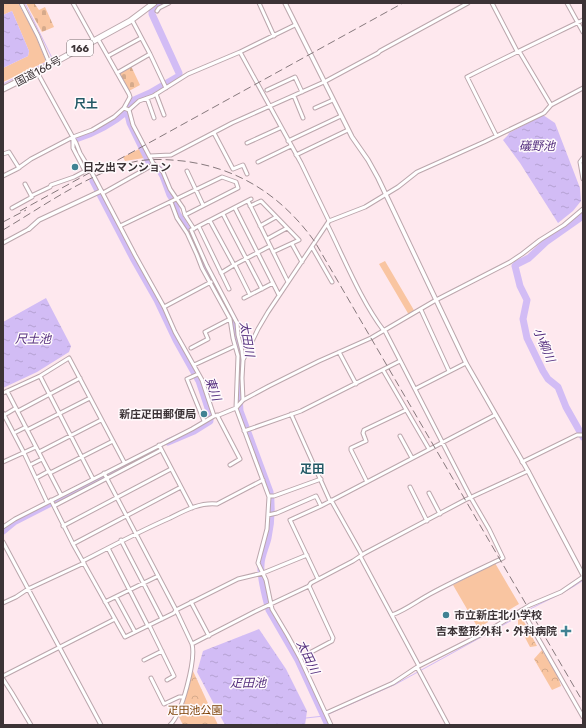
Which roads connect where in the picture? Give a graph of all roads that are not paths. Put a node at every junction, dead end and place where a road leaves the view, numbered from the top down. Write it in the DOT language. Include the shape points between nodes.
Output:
graph roads {
  1 [pos="21,3"];
  2 [pos="79,3"];
  3 [pos="144,3"];
  4 [pos="154,3"];
  5 [pos="169,3"];
  6 [pos="259,3"];
  7 [pos="285,3"];
  8 [pos="468,3"];
  9 [pos="492,3"];
  10 [pos="567,3"];
  11 [pos="74,4"];
  12 [pos="147,9"];
  13 [pos="157,11"];
  14 [pos="132,20"];
  15 [pos="583,20"];
  16 [pos="578,22"];
  17 [pos="295,25"];
  18 [pos="583,32"];
  19 [pos="274,36"];
  20 [pos="142,38"];
  21 [pos="96,40"];
  22 [pos="518,51"];
  23 [pos="240,52"];
  24 [pos="150,54"];
  25 [pos="108,56"];
  26 [pos="50,65"];
  27 [pos="37,72"];
  28 [pos="117,73"];
  29 [pos="324,82"];
  30 [pos="166,88"];
  31 [pos="583,88"];
  32 [pos="3,89"];
  33 [pos="267,90"];
  34 [pos="302,92"];
  35 [pos="156,94"];
  36 [pos="294,96"];
  37 [pos="147,98"];
  38 [pos="333,100"];
  39 [pos="551,105"];
  40 [pos="270,107"];
  41 [pos="124,108"];
  42 [pos="315,108"];
  43 [pos="130,110"];
  44 [pos="164,115"];
  45 [pos="341,116"];
  46 [pos="154,118"];
  47 [pos="303,118"];
  48 [pos="280,128"];
  49 [pos="348,130"];
  50 [pos="214,133"];
  51 [pos="496,135"];
  52 [pos="73,137"];
  53 [pos="288,141"];
  54 [pos="246,143"];
  55 [pos="291,146"];
  56 [pos="3,154"];
  57 [pos="296,155"];
  58 [pos="150,156"];
  59 [pos="583,158"];
  60 [pos="258,162"];
  61 [pos="151,166"];
  62 [pos="18,168"];
  63 [pos="90,168"];
  64 [pos="85,171"];
  65 [pos="187,171"];
  66 [pos="247,174"];
  67 [pos="3,176"];
  68 [pos="583,179"];
  69 [pos="25,184"];
  70 [pos="195,189"];
  71 [pos="100,192"];
  72 [pos="386,195"];
  73 [pos="32,196"];
  74 [pos="176,199"];
  75 [pos="251,199"];
  76 [pos="248,201"];
  77 [pos="171,202"];
  78 [pos="203,205"];
  79 [pos="250,206"];
  80 [pos="12,208"];
  81 [pos="235,208"];
  82 [pos="583,209"];
  83 [pos="223,214"];
  84 [pos="184,215"];
  85 [pos="276,217"];
  86 [pos="210,221"];
  87 [pos="328,222"];
  88 [pos="120,226"];
  89 [pos="260,226"];
  90 [pos="199,227"];
  91 [pos="287,228"];
  92 [pos="29,229"];
  93 [pos="194,229"];
  94 [pos="267,239"];
  95 [pos="3,243"];
  96 [pos="292,244"];
  97 [pos="270,246"];
  98 [pos="312,247"];
  99 [pos="273,252"];
  100 [pos="258,253"];
  101 [pos="246,259"];
  102 [pos="302,262"];
  103 [pos="234,265"];
  104 [pos="221,273"];
  105 [pos="214,280"];
  106 [pos="210,282"];
  107 [pos="288,282"];
  108 [pos="332,282"];
  109 [pos="273,283"];
  110 [pos="262,289"];
  111 [pos="229,290"];
  112 [pos="250,295"];
  113 [pos="279,295"];
  114 [pos="244,298"];
  115 [pos="436,300"];
  116 [pos="164,307"];
  117 [pos="421,310"];
  118 [pos="230,319"];
  119 [pos="385,331"];
  120 [pos="235,346"];
  121 [pos="191,348"];
  122 [pos="339,352"];
  123 [pos="243,360"];
  124 [pos="400,361"];
  125 [pos="466,363"];
  126 [pos="194,365"];
  127 [pos="383,370"];
  128 [pos="449,371"];
  129 [pos="198,374"];
  130 [pos="40,376"];
  131 [pos="80,378"];
  132 [pos="356,384"];
  133 [pos="415,389"];
  134 [pos="7,391"];
  135 [pos="3,393"];
  136 [pos="49,395"];
  137 [pos="90,398"];
  138 [pos="243,400"];
  139 [pos="236,408"];
  140 [pos="17,410"];
  141 [pos="406,410"];
  142 [pos="4,413"];
  143 [pos="59,413"];
  144 [pos="292,414"];
  145 [pos="215,415"];
  146 [pos="495,415"];
  147 [pos="101,420"];
  148 [pos="204,421"];
  149 [pos="26,428"];
  150 [pos="244,431"];
  151 [pos="16,432"];
  152 [pos="582,435"];
  153 [pos="70,436"];
  154 [pos="400,436"];
  155 [pos="113,441"];
  156 [pos="442,443"];
  157 [pos="36,447"];
  158 [pos="160,447"];
  159 [pos="429,449"];
  160 [pos="39,452"];
  161 [pos="24,453"];
  162 [pos="82,457"];
  163 [pos="412,458"];
  164 [pos="42,459"];
  165 [pos="3,462"];
  166 [pos="124,462"];
  167 [pos="522,462"];
  168 [pos="32,464"];
  169 [pos="230,465"];
  170 [pos="171,469"];
  171 [pos="528,471"];
  172 [pos="49,472"];
  173 [pos="106,476"];
  174 [pos="38,477"];
  175 [pos="93,479"];
  176 [pos="321,479"];
  177 [pos="263,480"];
  178 [pos="367,482"];
  179 [pos="181,487"];
  180 [pos="410,487"];
  181 [pos="429,493"];
  182 [pos="61,495"];
  183 [pos="269,496"];
  184 [pos="117,498"];
  185 [pos="471,498"];
  186 [pos="331,501"];
  187 [pos="51,503"];
  188 [pos="321,506"];
  189 [pos="192,508"];
  190 [pos="440,514"];
  191 [pos="126,515"];
  192 [pos="268,515"];
  193 [pos="427,521"];
  194 [pos="63,526"];
  195 [pos="3,527"];
  196 [pos="135,533"];
  197 [pos="121,540"];
  198 [pos="3,542"];
  199 [pos="72,544"];
  200 [pos="108,548"];
  201 [pos="307,555"];
  202 [pos="361,555"];
  203 [pos="84,562"];
  204 [pos="263,573"];
  205 [pos="158,576"];
  206 [pos="583,576"];
  207 [pos="318,579"];
  208 [pos="144,583"];
  209 [pos="309,586"];
  210 [pos="28,589"];
  211 [pos="130,590"];
  212 [pos="116,597"];
  213 [pos="105,602"];
  214 [pos="191,602"];
  215 [pos="3,603"];
  216 [pos="270,604"];
  217 [pos="176,610"];
  218 [pos="522,610"];
  219 [pos="392,616"];
  220 [pos="115,619"];
  221 [pos="162,619"];
  222 [pos="149,625"];
  223 [pos="135,632"];
  224 [pos="209,636"];
  225 [pos="192,644"];
  226 [pos="60,647"];
  227 [pos="162,651"];
  228 [pos="300,658"];
  229 [pos="144,660"];
  230 [pos="418,666"];
  231 [pos="3,676"];
  232 [pos="151,678"];
  233 [pos="3,679"];
  234 [pos="167,680"];
  235 [pos="183,697"];
  236 [pos="326,713"];
  237 [pos="583,717"];
  238 [pos="31,725"];
  239 [pos="101,725"];
  240 [pos="170,725"];
  241 [pos="331,725"];
  242 [pos="446,725"];
  1 -- 26 [label="street"];
  2 -- 11 [label="street"];
  3 -- 12 [label="street"];
  4 -- 12 [label="highway, 国道166号 / 166"];
  5 -- 13 [label="street"];
  6 -- 19 [label="street"];
  7 -- 17 [label="street"];
  8 -- 29 [label="street"];
  9 -- 22 [label="street"];
  10 -- 16 [label="street"];
  11 -- 21 [label="street"];
  12 -- 14 [label="highway, 国道166号 / 166"];
  14 -- 20 [label="street"];
  14 -- 21 [label="highway, 国道166号 / 166"];
  15 -- 16 [label="street"];
  16 -- 18 [label="street"];
  16 -- 22 [label="street"];
  17 -- 19 [label="street"];
  17 -- 29 [label="street"];
  19 -- 23 [label="street"];
  20 -- 24 [label="street"];
  20 -- 25 [label="street"];
  21 -- 25 [label="street"];
  21 -- 26 [label="highway, 国道166号 / 166"];
  22 -- 39 [label="street"];
  22 -- 51 [label="street" via="467,77"];
  23 -- 30 [label="street" via="188,74"];
  23 -- 40 [label="street"];
  24 -- 28 [label="street"];
  24 -- 30 [label="street"];
  25 -- 28 [label="street"];
  26 -- 27 [label="highway, 国道166号 / 166"];
  27 -- 32 [label="highway, 国道166号 / 166"];
  27 -- 52 [label="street"];
  28 -- 41 [label="street" via="130,97"];
  29 -- 34 [label="street"];
  29 -- 38 [label="street"];
  30 -- 35 [label="street"];
  31 -- 39 [label="street"];
  33 -- 34 [label="street" via="295,77"];
  34 -- 36 [label="street"];
  35 -- 37 [label="street"];
  35 -- 44 [label="street"];
  36 -- 40 [label="street"];
  36 -- 47 [label="street"];
  37 -- 43 [label="street" via="134,104"];
  37 -- 46 [label="street"];
  38 -- 42 [label="street"];
  38 -- 45 [label="street"];
  39 -- 51 [label="street" via="544,113"];
  40 -- 48 [label="street"];
  40 -- 50 [label="street"];
  41 -- 43 [label="street"];
  41 -- 52 [label="street" via="92,130"];
  43 -- 58 [label="street" via="133,125"];
  45 -- 49 [label="street"];
  45 -- 53 [label="street"];
  48 -- 53 [label="street"];
  48 -- 54 [label="street"];
  49 -- 57 [label="street"];
  49 -- 72 [label="street" via="368,160"];
  50 -- 58 [label="street" via="172,156"];
  50 -- 66 [label="street" via="233,169 243,165"];
  51 -- 72 [label="street" via="417,172"];
  52 -- 62 [label="street"];
  52 -- 63 [label="street"];
  52 -- 64 [label="street" via="73,148"];
  53 -- 55 [label="street"];
  55 -- 57 [label="street"];
  55 -- 60 [label="street"];
  56 -- 62 [label="street" via="9,152"];
  57 -- 87 [label="street"];
  58 -- 74 [label="street" via="163,172"];
  59 -- 68 [label="street" via="580,162"];
  61 -- 71 [label="street"];
  62 -- 67 [label="street"];
  63 -- 64 [label="street"];
  63 -- 71 [label="street"];
  64 -- 73 [label="street"];
  65 -- 70 [label="street"];
  69 -- 73 [label="street"];
  70 -- 74 [label="street"];
  70 -- 78 [label="street"];
  70 -- 78 [label="street" via="222,177 236,182 238,188"];
  71 -- 88 [label="street"];
  71 -- 92 [label="street" via="38,220"];
  72 -- 87 [label="street" via="365,207"];
  72 -- 115 [label="street"];
  73 -- 80 [label="street"];
  74 -- 77 [label="street"];
  74 -- 84 [label="street"];
  75 -- 76 [label="street"];
  76 -- 79 [label="street"];
  76 -- 81 [label="street"];
  77 -- 88 [label="street"];
  77 -- 106 [label="street"];
  78 -- 84 [label="street"];
  79 -- 85 [label="street" via="261,201"];
  79 -- 89 [label="street"];
  81 -- 83 [label="street"];
  81 -- 100 [label="street"];
  82 -- 115 [label="street" via="522,254"];
  83 -- 86 [label="street"];
  83 -- 101 [label="street"];
  84 -- 93 [label="street"];
  85 -- 89 [label="street"];
  85 -- 91 [label="street"];
  86 -- 90 [label="street"];
  86 -- 103 [label="street"];
  87 -- 98 [label="street"];
  87 -- 119 [label="street" via="368,306"];
  88 -- 116 [label="street"];
  89 -- 94 [label="street"];
  90 -- 93 [label="street"];
  90 -- 104 [label="street"];
  91 -- 94 [label="street"];
  91 -- 96 [label="street" via="299,240"];
  92 -- 95 [label="street"];
  93 -- 105 [label="street" via="191,230"];
  94 -- 97 [label="street"];
  96 -- 99 [label="street"];
  96 -- 102 [label="street"];
  97 -- 99 [label="street"];
  97 -- 100 [label="street"];
  98 -- 102 [label="street"];
  98 -- 108 [label="street"];
  99 -- 107 [label="street"];
  100 -- 101 [label="street"];
  100 -- 109 [label="street"];
  101 -- 103 [label="street"];
  101 -- 110 [label="street"];
  102 -- 107 [label="street"];
  103 -- 104 [label="street"];
  103 -- 112 [label="street"];
  104 -- 111 [label="street"];
  105 -- 106 [label="street"];
  105 -- 123 [label="street" via="235,318"];
  106 -- 116 [label="street"];
  106 -- 118 [label="street"];
  107 -- 113 [label="street"];
  109 -- 110 [label="street"];
  109 -- 113 [label="street"];
  110 -- 112 [label="street"];
  112 -- 114 [label="street"];
  113 -- 123 [label="street"];
  115 -- 117 [label="street"];
  115 -- 125 [label="street"];
  116 -- 126 [label="street"];
  117 -- 119 [label="street"];
  117 -- 128 [label="street"];
  118 -- 120 [label="street"];
  118 -- 121 [label="street" via="205,332 208,339"];
  119 -- 122 [label="street"];
  119 -- 124 [label="street"];
  120 -- 126 [label="street"];
  120 -- 139 [label="street" via="238,363"];
  122 -- 132 [label="street"];
  122 -- 138 [label="street"];
  123 -- 138 [label="street"];
  124 -- 127 [label="street"];
  124 -- 133 [label="street"];
  125 -- 128 [label="street"];
  125 -- 146 [label="street"];
  126 -- 129 [label="street"];
  127 -- 132 [label="street"];
  127 -- 141 [label="street"];
  128 -- 133 [label="street"];
  129 -- 145 [label="street"];
  129 -- 148 [label="street" via="187,380"];
  130 -- 131 [label="street" via="69,358"];
  130 -- 134 [label="street"];
  130 -- 136 [label="street"];
  131 -- 136 [label="street"];
  131 -- 137 [label="street"];
  132 -- 144 [label="street"];
  133 -- 156 [label="street"];
  134 -- 135 [label="street"];
  134 -- 140 [label="street"];
  136 -- 140 [label="street"];
  136 -- 143 [label="street"];
  137 -- 143 [label="street"];
  137 -- 147 [label="street"];
  138 -- 139 [label="street"];
  139 -- 145 [label="street"];
  139 -- 150 [label="street"];
  140 -- 142 [label="street"];
  140 -- 149 [label="street"];
  141 -- 159 [label="street"];
  141 -- 178 [label="street" via="364,430 366,440 351,448"];
  142 -- 161 [label="street"];
  143 -- 149 [label="street"];
  143 -- 153 [label="street"];
  144 -- 150 [label="street"];
  144 -- 176 [label="street"];
  145 -- 148 [label="street"];
  145 -- 169 [label="street" via="240,459"];
  146 -- 156 [label="street"];
  146 -- 167 [label="street"];
  147 -- 153 [label="street"];
  147 -- 155 [label="street"];
  148 -- 158 [label="street"];
  149 -- 151 [label="street"];
  149 -- 157 [label="street"];
  150 -- 177 [label="street"];
  152 -- 167 [label="street" via="577,435"];
  153 -- 160 [label="street"];
  153 -- 162 [label="street"];
  154 -- 163 [label="street"];
  155 -- 162 [label="street"];
  155 -- 166 [label="street"];
  156 -- 159 [label="street"];
  156 -- 185 [label="street"];
  157 -- 160 [label="street"];
  157 -- 161 [label="street"];
  158 -- 166 [label="street"];
  158 -- 170 [label="street"];
  158 -- 173 [label="street"];
  159 -- 163 [label="street"];
  160 -- 164 [label="street"];
  161 -- 165 [label="street"];
  161 -- 187 [label="street"];
  162 -- 172 [label="street"];
  162 -- 175 [label="street"];
  163 -- 178 [label="street"];
  164 -- 168 [label="street"];
  164 -- 172 [label="street"];
  166 -- 173 [label="street"];
  167 -- 171 [label="street"];
  170 -- 179 [label="street"];
  170 -- 184 [label="street"];
  171 -- 185 [label="street"];
  171 -- 206 [label="street"];
  172 -- 174 [label="street"];
  172 -- 182 [label="street"];
  173 -- 175 [label="street"];
  173 -- 184 [label="street"];
  173 -- 187 [label="street"];
  175 -- 182 [label="street"];
  176 -- 183 [label="street"];
  176 -- 186 [label="street"];
  177 -- 183 [label="street"];
  177 -- 189 [label="street" via="217,504 209,503"];
  178 -- 186 [label="street"];
  179 -- 189 [label="street"];
  179 -- 191 [label="street"];
  180 -- 193 [label="street"];
  181 -- 190 [label="street"];
  182 -- 187 [label="street"];
  183 -- 192 [label="street"];
  184 -- 191 [label="street"];
  184 -- 194 [label="street"];
  185 -- 190 [label="street"];
  185 -- 219 [label="street" via="503,558"];
  186 -- 188 [label="street"];
  186 -- 202 [label="street"];
  187 -- 194 [label="street"];
  187 -- 195 [label="street"];
  188 -- 192 [label="street" via="316,496"];
  188 -- 201 [label="street" via="290,520"];
  189 -- 196 [label="street"];
  190 -- 193 [label="street"];
  191 -- 196 [label="street"];
  191 -- 199 [label="street"];
  192 -- 204 [label="street" via="265,540 258,563"];
  193 -- 202 [label="street"];
  194 -- 199 [label="street"];
  196 -- 197 [label="street"];
  196 -- 205 [label="street"];
  197 -- 200 [label="street"];
  197 -- 208 [label="street"];
  198 -- 210 [label="street"];
  199 -- 203 [label="street"];
  200 -- 203 [label="street"];
  200 -- 211 [label="street"];
  201 -- 204 [label="street"];
  201 -- 207 [label="street"];
  202 -- 207 [label="street"];
  202 -- 219 [label="street"];
  203 -- 210 [label="street"];
  203 -- 213 [label="street"];
  204 -- 214 [label="street" via="238,578"];
  204 -- 216 [label="street"];
  205 -- 208 [label="street"];
  205 -- 217 [label="street"];
  206 -- 218 [label="street" via="561,592"];
  207 -- 209 [label="street"];
  208 -- 211 [label="street"];
  208 -- 221 [label="street"];
  209 -- 216 [label="street"];
  209 -- 228 [label="street" via="333,638 332,641"];
  210 -- 215 [label="street"];
  210 -- 226 [label="street"];
  211 -- 212 [label="street"];
  211 -- 222 [label="street"];
  212 -- 213 [label="street"];
  212 -- 223 [label="street"];
  213 -- 220 [label="street"];
  214 -- 217 [label="street"];
  214 -- 224 [label="street"];
  216 -- 224 [label="street"];
  216 -- 228 [label="street"];
  217 -- 221 [label="street"];
  217 -- 225 [label="street"];
  218 -- 230 [label="street" via="488,631"];
  218 -- 237 [label="street"];
  219 -- 230 [label="street"];
  220 -- 223 [label="street" via="124,637"];
  220 -- 226 [label="street"];
  221 -- 222 [label="street"];
  222 -- 223 [label="street"];
  222 -- 227 [label="street"];
  224 -- 225 [label="street"];
  225 -- 235 [label="street" via="192,664"];
  226 -- 231 [label="street"];
  226 -- 239 [label="street"];
  227 -- 229 [label="street"];
  227 -- 234 [label="street" via="174,676"];
  228 -- 236 [label="street"];
  230 -- 236 [label="street" via="393,683"];
  230 -- 242 [label="street"];
  232 -- 235 [label="street" via="164,704"];
  233 -- 238 [label="street"];
  235 -- 240 [label="street"];
  236 -- 241 [label="street"];
}
